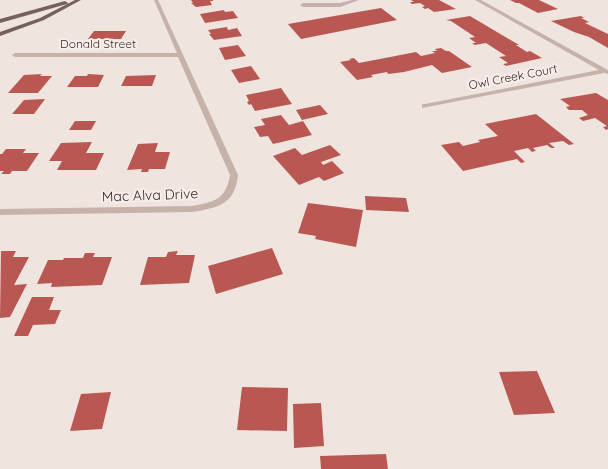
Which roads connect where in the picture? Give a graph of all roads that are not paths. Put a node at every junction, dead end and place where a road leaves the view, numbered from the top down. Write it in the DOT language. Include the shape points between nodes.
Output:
graph roads {
  1 [pos="75,0"];
  2 [pos="79,0"];
  3 [pos="156,0"];
  4 [pos="357,0"];
  5 [pos="477,0"];
  6 [pos="302,5"];
  7 [pos="0,21"];
  8 [pos="0,34"];
  9 [pos="15,55"];
  10 [pos="180,55"];
  11 [pos="607,71"];
  12 [pos="425,106"];
  13 [pos="0,212"];
  1 -- 7 [label="main road"];
  2 -- 8 [label="main road" via="42,19"];
  3 -- 10 [label="street, Mac Alva Drive"];
  4 -- 6 [label="street" via="340,5"];
  5 -- 11 [label="street"];
  9 -- 10 [label="street, Donald Street"];
  10 -- 13 [label="street, Mac Alva Drive" via="234,176 234,187 227,198 212,205 192,209"];
  11 -- 12 [label="street, Owl Creek Court"];
}
